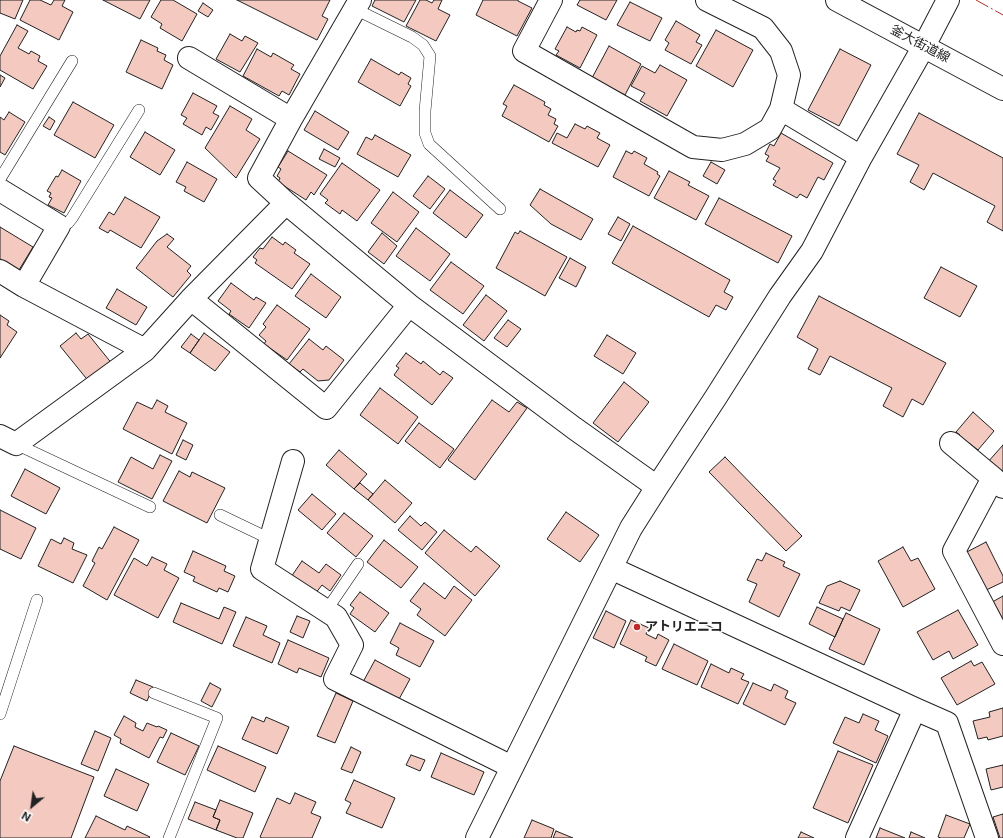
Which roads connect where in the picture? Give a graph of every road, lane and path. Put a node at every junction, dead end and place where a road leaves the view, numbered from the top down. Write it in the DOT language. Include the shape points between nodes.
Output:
graph roads {
  1 [pos="551,0"];
  2 [pos="707,0"];
  3 [pos="837,0"];
  4 [pos="948,0"];
  5 [pos="357,4"];
  6 [pos="924,46"];
  7 [pos="189,58"];
  8 [pos="72,61"];
  9 [pos="1003,89"];
  10 [pos="781,109"];
  11 [pos="139,110"];
  12 [pos="291,119"];
  13 [pos="862,157"];
  14 [pos="0,179"];
  15 [pos="0,190"];
  16 [pos="286,203"];
  17 [pos="500,210"];
  18 [pos="59,226"];
  19 [pos="0,271"];
  20 [pos="24,286"];
  21 [pos="191,299"];
  22 [pos="409,305"];
  23 [pos="145,350"];
  24 [pos="8,440"];
  25 [pos="951,442"];
  26 [pos="293,461"];
  27 [pos="998,482"];
  28 [pos="657,487"];
  29 [pos="150,507"];
  30 [pos="220,515"];
  31 [pos="270,539"];
  32 [pos="358,564"];
  33 [pos="611,568"];
  34 [pos="37,600"];
  35 [pos="326,611"];
  36 [pos="1003,644"];
  37 [pos="154,693"];
  38 [pos="915,710"];
  39 [pos="0,714"];
  40 [pos="512,767"];
  41 [pos="982,835"];
  42 [pos="169,838"];
  43 [pos="477,838"];
  44 [pos="858,838"];
  1 -- 10 [label="street" via="524,51 693,147 722,150 745,144 770,129"];
  2 -- 10 [label="street" via="763,28 781,51 789,75"];
  3 -- 6 [label="street, 釜大街道線"];
  4 -- 6 [label="street"];
  5 -- 12 [label="street"];
  5 -- 17 [label="lane" via="412,37 430,56 424,133 429,144"];
  6 -- 9 [label="street, 釜大街道線"];
  6 -- 13 [label="street"];
  7 -- 12 [label="street"];
  8 -- 14 [label="lane"];
  10 -- 13 [label="street"];
  11 -- 18 [label="lane" via="72,218 68,223"];
  12 -- 16 [label="street" via="259,178"];
  13 -- 28 [label="street" via="812,251 780,296"];
  15 -- 18 [label="street"];
  16 -- 21 [label="street"];
  16 -- 22 [label="street"];
  18 -- 20 [label="street"];
  19 -- 20 [label="street"];
  20 -- 23 [label="street"];
  21 -- 22 [label="street" via="326,408"];
  21 -- 23 [label="street"];
  22 -- 28 [label="street"];
  23 -- 24 [label="street"];
  24 -- 29 [label="lane"];
  25 -- 27 [label="street"];
  26 -- 31 [label="street"];
  27 -- 36 [label="street" via="954,551"];
  28 -- 33 [label="street" via="631,528"];
  30 -- 31 [label="lane"];
  31 -- 35 [label="street" via="262,569"];
  32 -- 35 [label="lane"];
  33 -- 38 [label="street"];
  33 -- 40 [label="street"];
  34 -- 39 [label="lane"];
  35 -- 40 [label="street" via="336,617 352,645 335,680"];
  37 -- 42 [label="lane" via="217,718"];
  38 -- 41 [label="street" via="947,723"];
  38 -- 44 [label="street"];
  40 -- 43 [label="street"];
}
